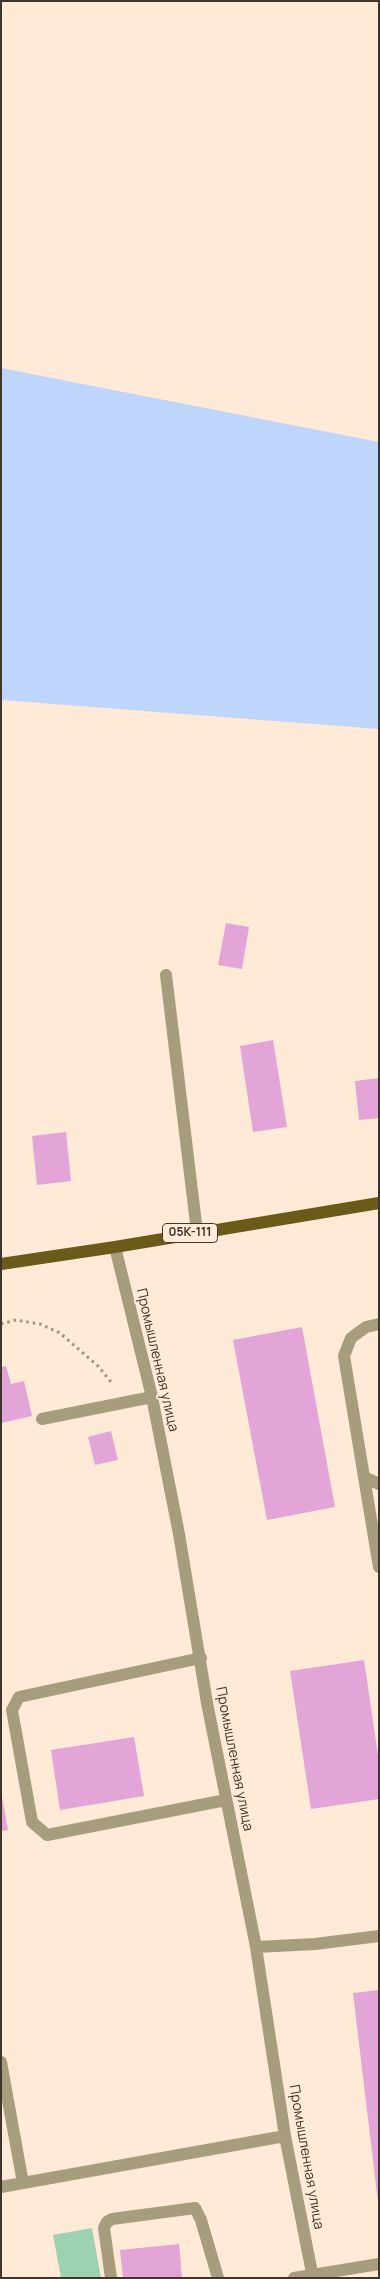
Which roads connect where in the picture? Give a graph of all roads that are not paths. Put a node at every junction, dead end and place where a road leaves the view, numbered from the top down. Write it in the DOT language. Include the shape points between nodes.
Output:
graph roads {
  1 [pos="166,975"];
  2 [pos="379,1203"];
  3 [pos="197,1232"];
  4 [pos="115,1247"];
  5 [pos="1,1264"];
  6 [pos="379,1324"];
  7 [pos="152,1397"];
  8 [pos="42,1419"];
  9 [pos="364,1477"];
  10 [pos="379,1484"];
  11 [pos="379,1567"];
  12 [pos="201,1658"];
  13 [pos="226,1800"];
  14 [pos="379,1936"];
  15 [pos="256,1947"];
  16 [pos="1,2062"];
  17 [pos="285,2136"];
  18 [pos="23,2183"];
  19 [pos="1,2187"];
  20 [pos="379,2264"];
  21 [pos="313,2277"];
  22 [pos="111,2278"];
  23 [pos="218,2278"];
  24 [pos="294,2278"];
  1 -- 3 [label="lane"];
  2 -- 3 [label="main road, 05К-111"];
  3 -- 4 [label="main road, 05К-111"];
  4 -- 5 [label="main road, 05К-111"];
  4 -- 7 [label="lane, Промышленная улица"];
  6 -- 9 [label="lane" via="366,1327 351,1338 344,1356"];
  7 -- 8 [label="lane"];
  7 -- 12 [label="lane, Промышленная улица"];
  9 -- 10 [label="lane"];
  9 -- 11 [label="lane"];
  12 -- 13 [label="lane, Промышленная улица"];
  12 -- 13 [label="lane" via="19,1697 12,1710 30,1813 32,1822 47,1834"];
  13 -- 15 [label="lane, Промышленная улица"];
  14 -- 15 [label="lane"];
  15 -- 17 [label="lane, Промышленная улица"];
  16 -- 18 [label="lane"];
  17 -- 18 [label="lane"];
  17 -- 21 [label="lane, Промышленная улица"];
  18 -- 19 [label="lane"];
  20 -- 21 [label="lane"];
  21 -- 24 [label="lane"];
  22 -- 23 [label="lane" via="104,2228 107,2222 195,2208"];
}
